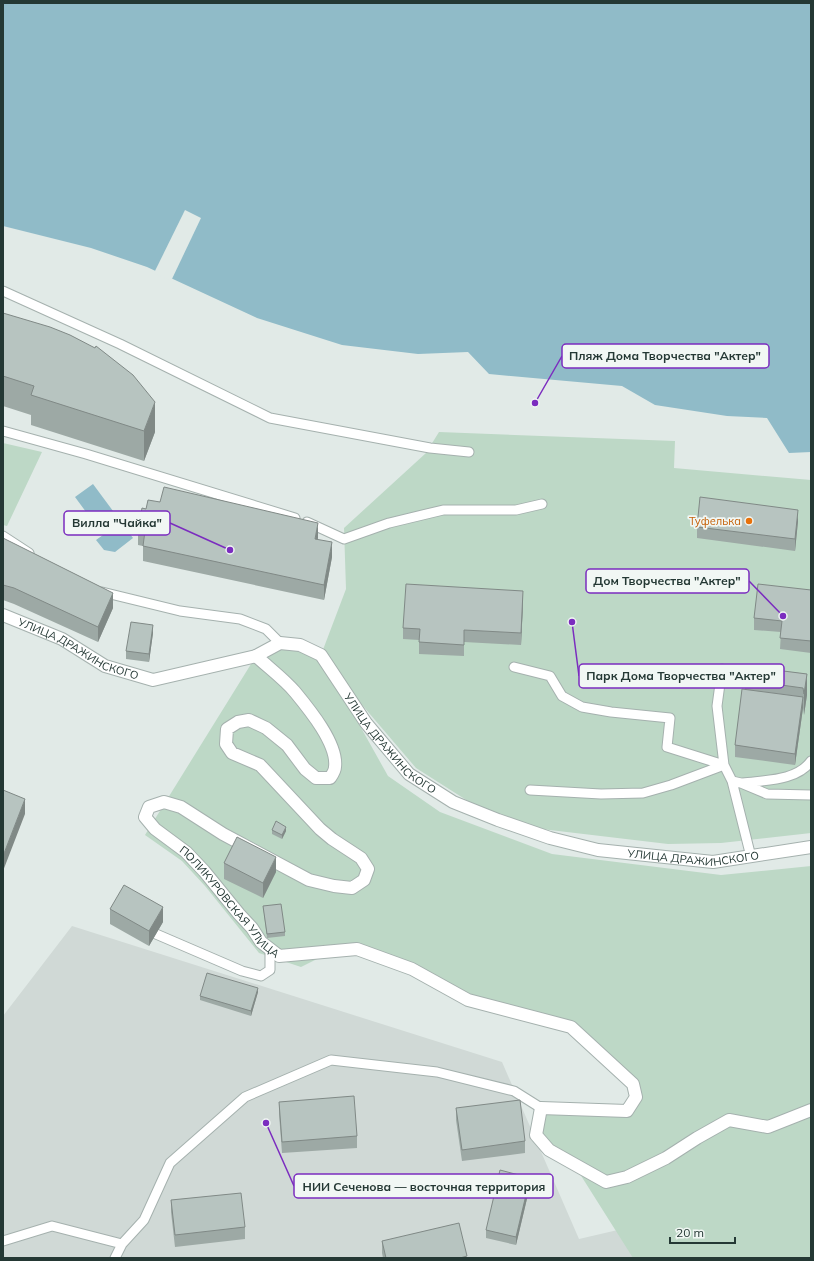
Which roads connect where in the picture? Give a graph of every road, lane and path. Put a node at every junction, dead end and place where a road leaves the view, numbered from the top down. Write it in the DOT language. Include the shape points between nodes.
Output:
graph roads {
  1 [pos="3,291"];
  2 [pos="3,432"];
  3 [pos="469,452"];
  4 [pos="542,504"];
  5 [pos="3,536"];
  6 [pos="40,560"];
  7 [pos="91,588"];
  8 [pos="3,615"];
  9 [pos="280,643"];
  10 [pos="256,656"];
  11 [pos="514,667"];
  12 [pos="722,670"];
  13 [pos="811,761"];
  14 [pos="724,765"];
  15 [pos="737,782"];
  16 [pos="530,790"];
  17 [pos="811,795"];
  18 [pos="811,847"];
  19 [pos="751,857"];
  20 [pos="156,934"];
  21 [pos="270,949"];
  22 [pos="541,1108"];
  23 [pos="811,1110"];
  24 [pos="3,1241"];
  25 [pos="122,1244"];
  26 [pos="115,1258"];
  1 -- 3 [label="lane" via="120,344 270,418 430,448"];
  2 -- 4 [label="lane" via="178,481 315,524 344,538 389,523 443,510 516,510"];
  5 -- 6 [label="lane"];
  7 -- 9 [label="lane" via="180,611 240,619 266,629"];
  8 -- 10 [label="street, УЛИЦА ДРАЖИНСКОГО" via="62,639 105,666 152,680"];
  9 -- 10 [label="street, УЛИЦА ДРАЖИНСКОГО"];
  9 -- 19 [label="street, УЛИЦА ДРАЖИНСКОГО" via="300,645 321,655 366,723 410,774 453,802 550,838 598,850 713,862"];
  10 -- 21 [label="street, ПОЛИКУРОВСКАЯ УЛИЦА" via="294,691 313,715 330,741 335,757 335,768 330,778 316,778 305,769 287,745 266,728 248,720 238,722 227,729 226,744 232,753 260,765 320,829 361,858 368,869 364,880 352,888 310,880 223,834 175,805 164,802 149,807 145,817 155,829 186,852 204,871 261,942"];
  11 -- 14 [label="lane" via="550,676 562,696 582,707 670,718 667,747"];
  12 -- 14 [label="lane" via="717,706"];
  13 -- 15 [label="lane" via="807,767 785,778"];
  14 -- 15 [label="lane"];
  14 -- 16 [label="lane" via="643,793 601,794"];
  15 -- 17 [label="lane" via="767,794"];
  15 -- 19 [label="lane"];
  18 -- 19 [label="street, УЛИЦА ДРАЖИНСКОГО"];
  20 -- 21 [label="lane" via="242,972 261,976 270,970"];
  21 -- 22 [label="street, ПОЛИКУРОВСКАЯ УЛИЦА" via="279,956 357,949 412,969 468,1000 571,1027 632,1084 636,1097 627,1111"];
  22 -- 23 [label="street" via="536,1135 549,1150 606,1182 627,1177 666,1158 729,1120 768,1127"];
  22 -- 25 [label="lane" via="514,1091 436,1072 330,1060 245,1097 170,1163 144,1220"];
  24 -- 25 [label="lane" via="52,1226"];
  25 -- 26 [label="lane"];
}
